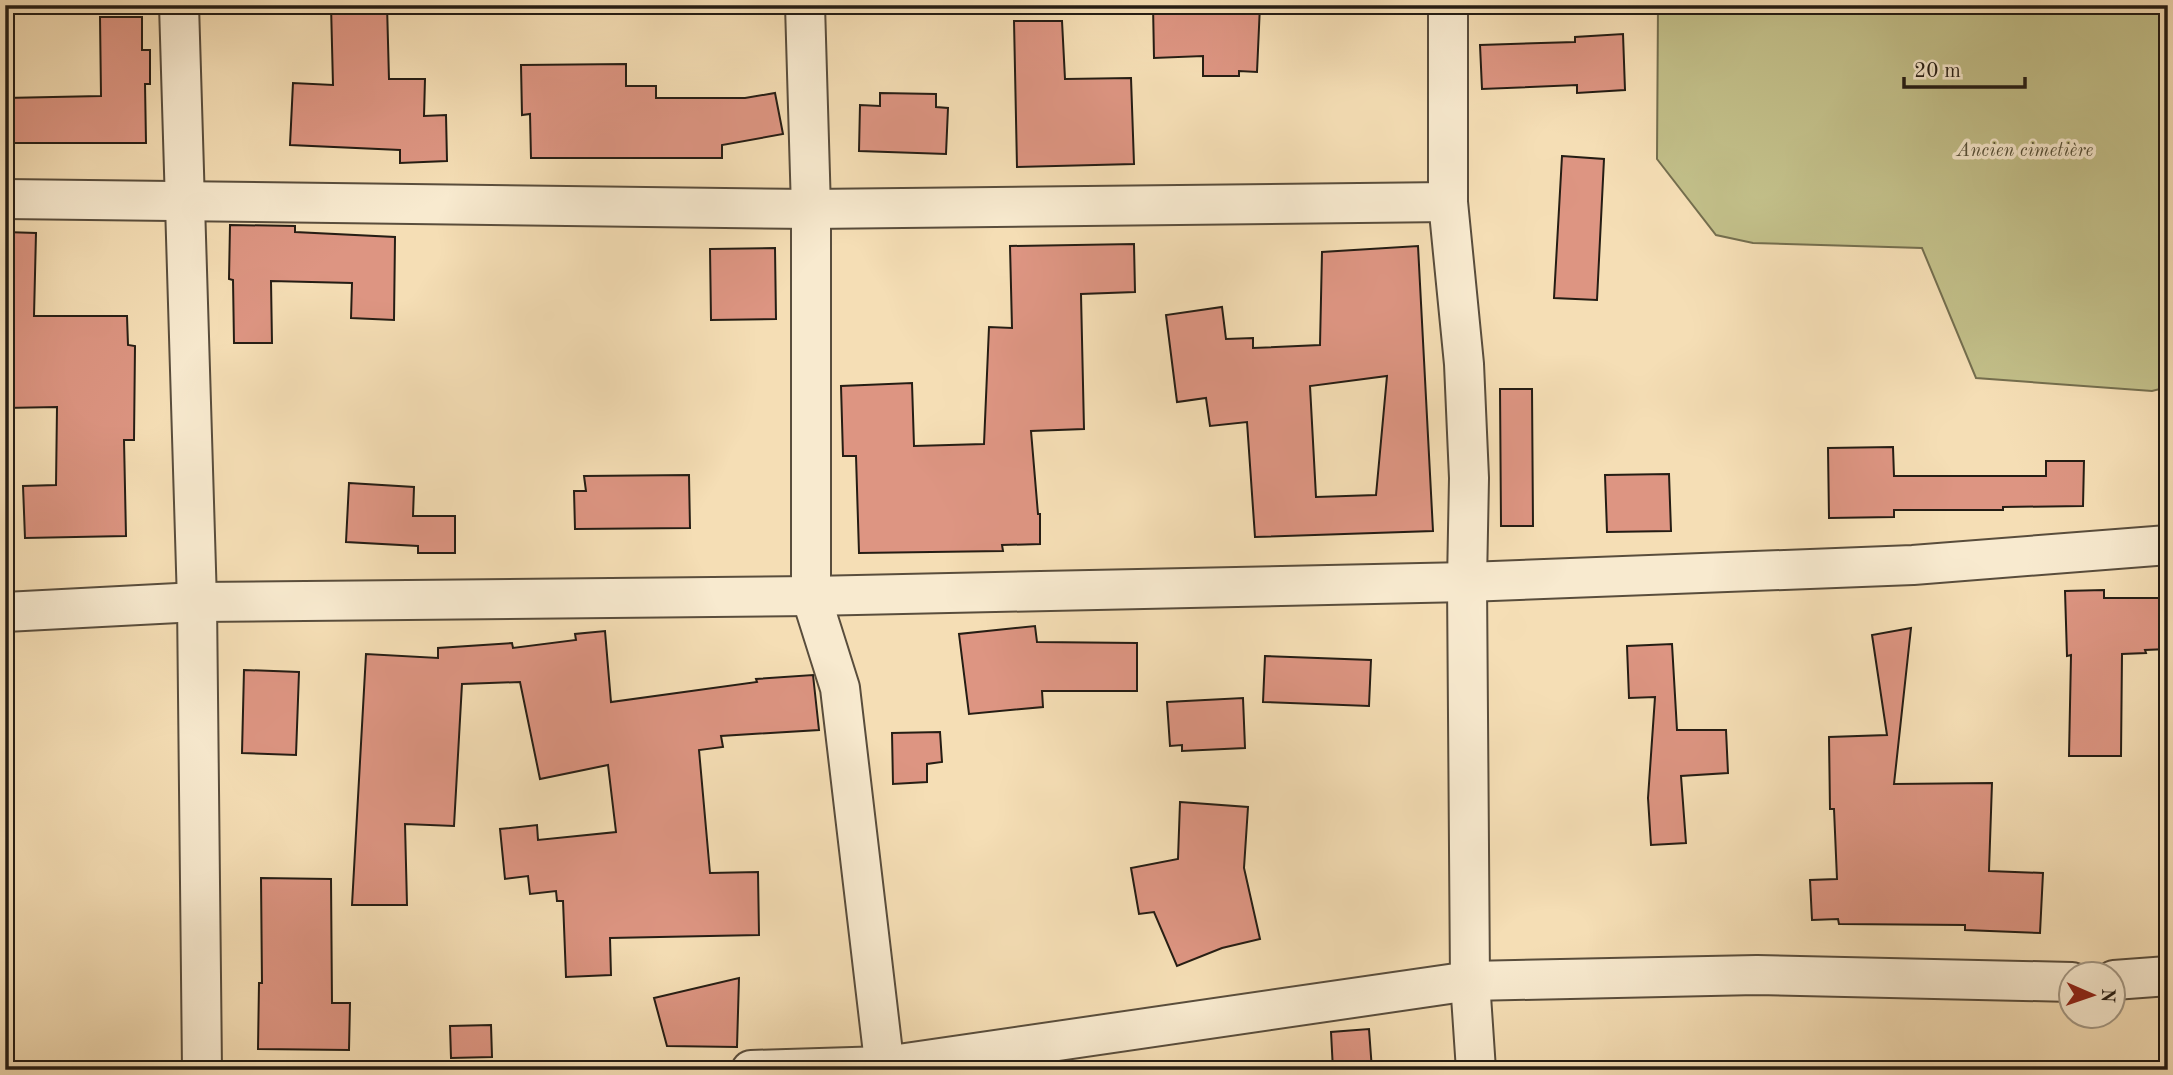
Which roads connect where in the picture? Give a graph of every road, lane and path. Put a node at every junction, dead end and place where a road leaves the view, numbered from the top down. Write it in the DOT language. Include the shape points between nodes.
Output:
graph roads {
  1 [pos="179,5"];
  2 [pos="805,5"];
  3 [pos="1448,5"];
  4 [pos="5,200"];
  5 [pos="185,201"];
  6 [pos="1448,202"];
  7 [pos="811,209"];
  8 [pos="2168,545"];
  9 [pos="1467,582"];
  10 [pos="811,596"];
  11 [pos="197,602"];
  12 [pos="5,612"];
  13 [pos="2168,976"];
  14 [pos="2128,978"];
  15 [pos="1470,981"];
  16 [pos="2058,982"];
  17 [pos="885,1068"];
  18 [pos="202,1070"];
  19 [pos="751,1070"];
  20 [pos="1476,1070"];
  1 -- 5 [label="street"];
  2 -- 7 [label="street"];
  3 -- 6 [label="street"];
  4 -- 5 [label="street"];
  5 -- 7 [label="street"];
  5 -- 11 [label="street"];
  6 -- 7 [label="street"];
  6 -- 9 [label="street" via="1464,364"];
  7 -- 10 [label="street"];
  8 -- 9 [label="street" via="1913,565"];
  9 -- 10 [label="street"];
  9 -- 15 [label="street"];
  10 -- 11 [label="street"];
  10 -- 17 [label="street" via="840,688"];
  11 -- 12 [label="street"];
  11 -- 18 [label="street"];
  13 -- 14 [label="street"];
  15 -- 16 [label="street" via="1757,975"];
  15 -- 17 [label="street"];
  15 -- 20 [label="street"];
  17 -- 19 [label="street"];
}
